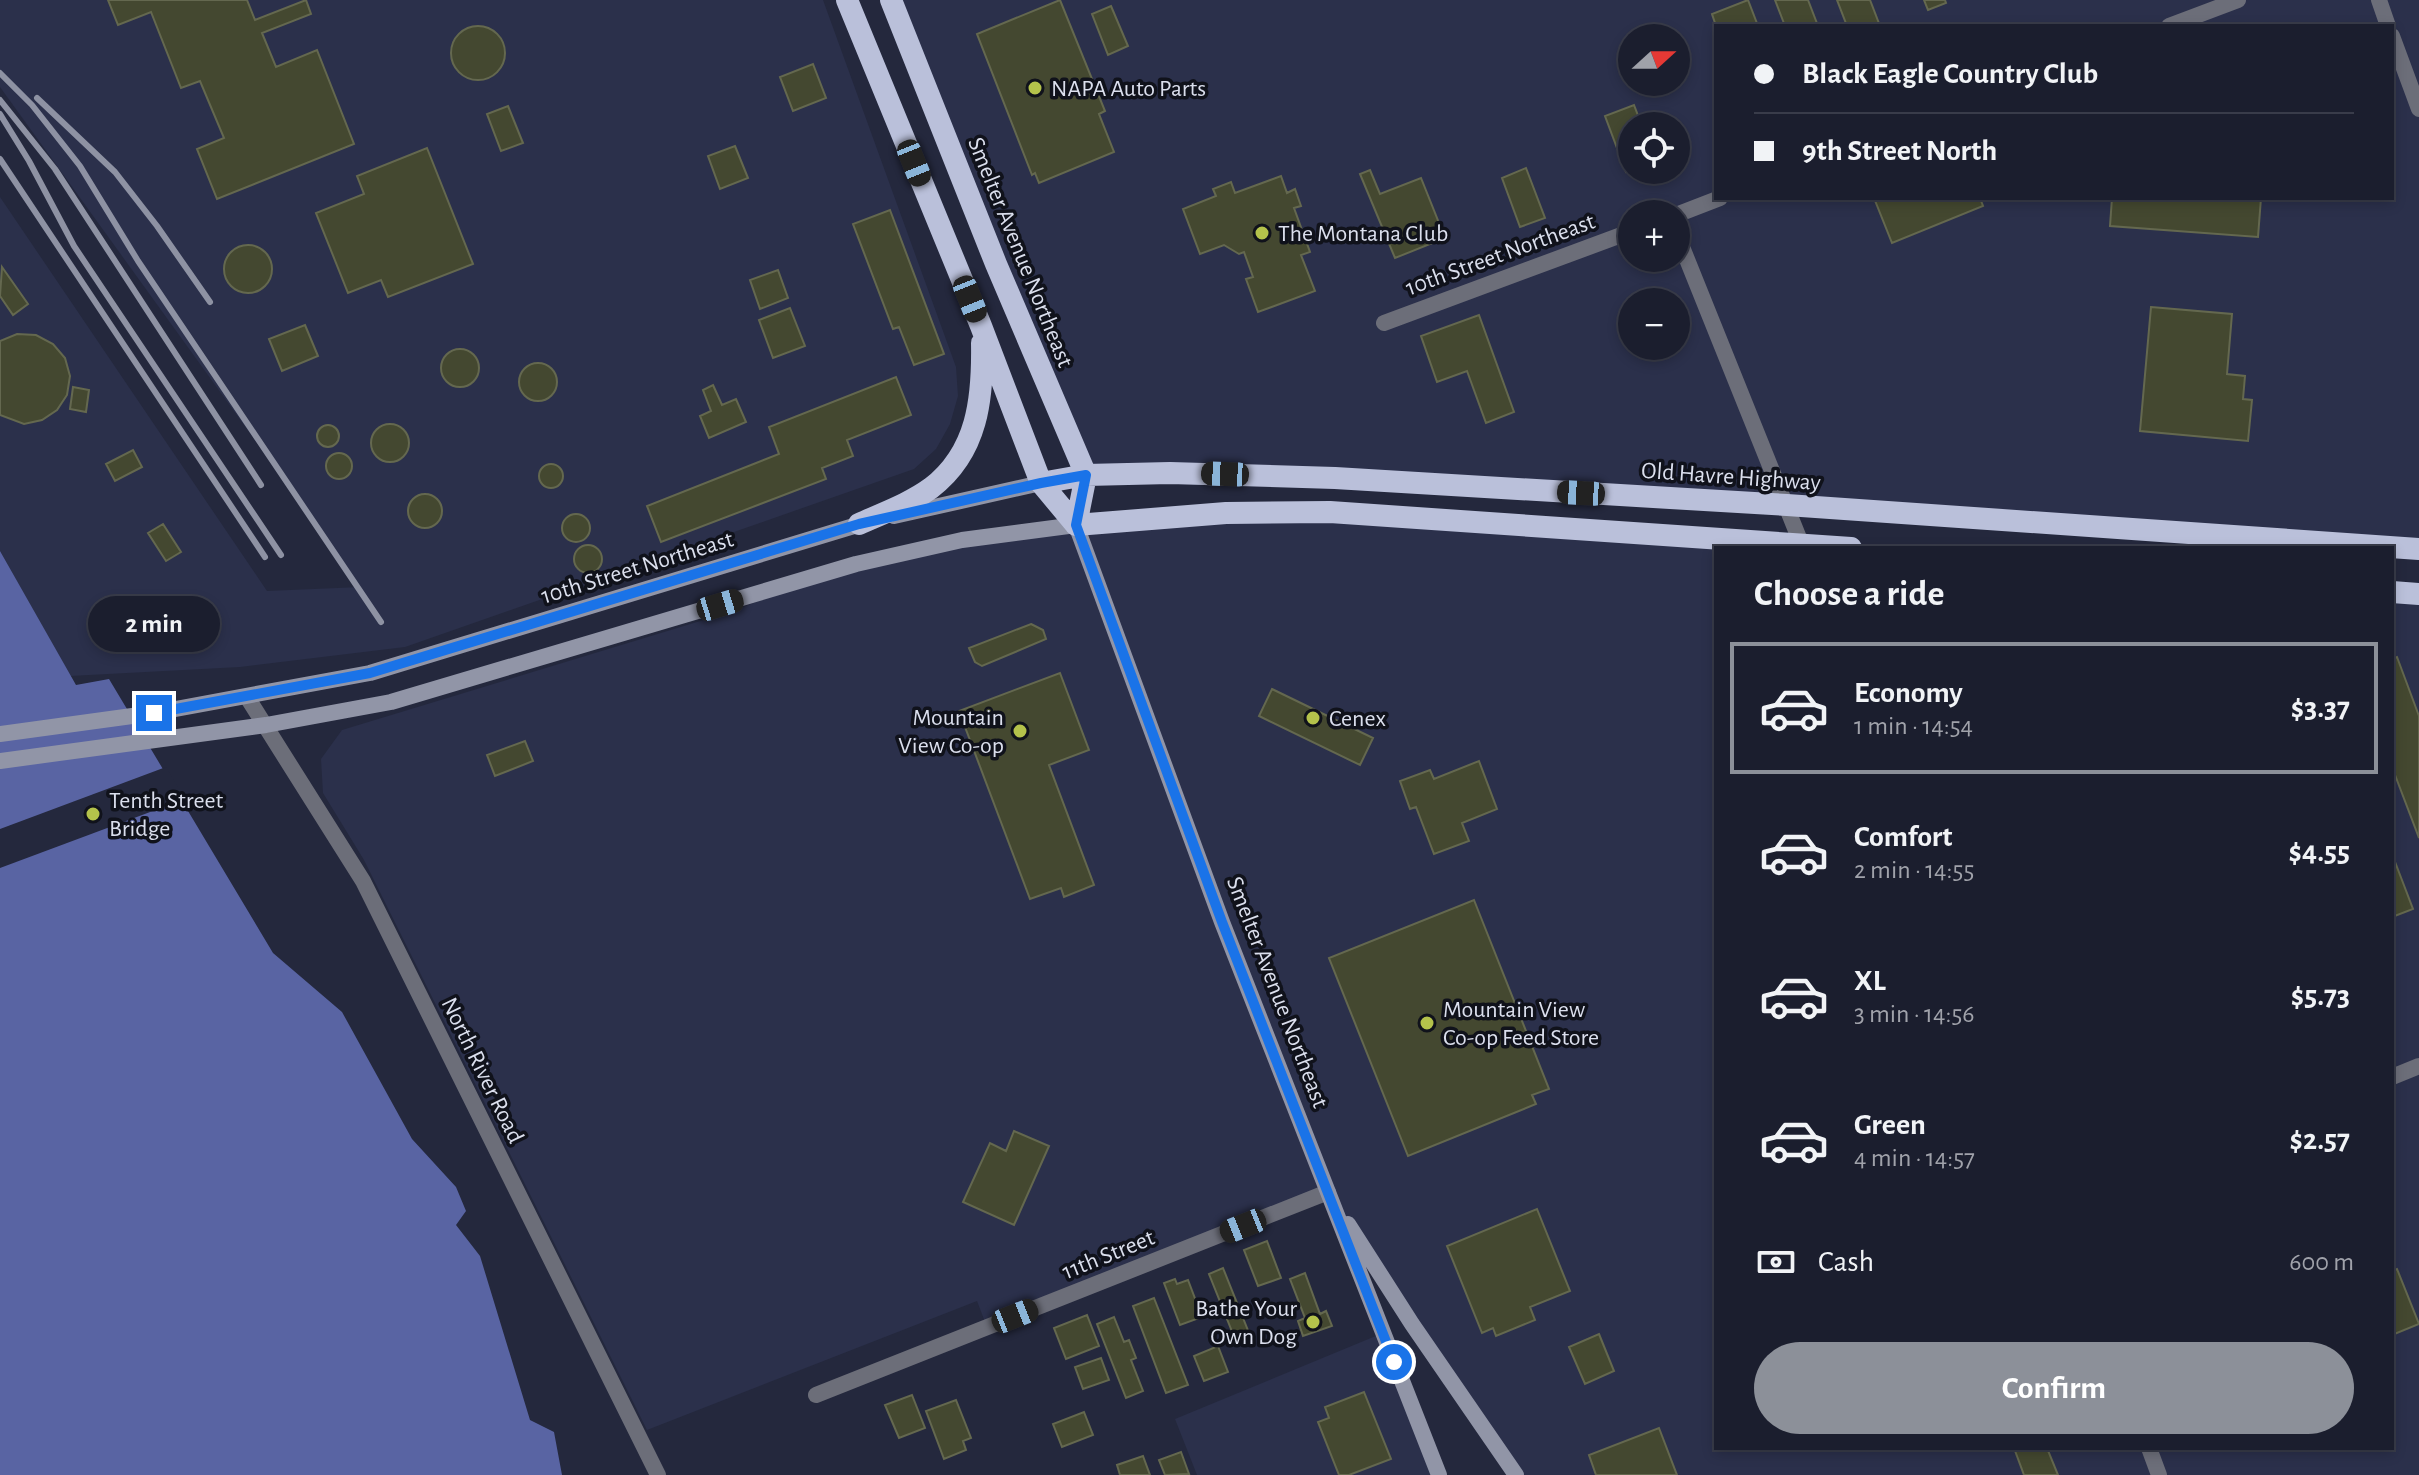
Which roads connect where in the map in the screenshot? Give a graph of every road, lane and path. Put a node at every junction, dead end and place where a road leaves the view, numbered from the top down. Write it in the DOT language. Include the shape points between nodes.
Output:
graph roads {
  1 [pos="847,0"];
  2 [pos="891,0"];
  3 [pos="2238,0"];
  4 [pos="2379,0"];
  5 [pos="2174,24"];
  6 [pos="2387,24"];
  7 [pos="2394,41"];
  8 [pos="2419,109"];
  9 [pos="1715,200"];
  10 [pos="1690,210"];
  11 [pos="1618,236"];
  12 [pos="1690,266"];
  13 [pos="1384,323"];
  14 [pos="981,326"];
  15 [pos="1086,475"];
  16 [pos="1041,483"];
  17 [pos="1787,505"];
  18 [pos="859,524"];
  19 [pos="1076,525"];
  20 [pos="1802,546"];
  21 [pos="2376,546"];
  22 [pos="2394,547"];
  23 [pos="2419,549"];
  24 [pos="2394,592"];
  25 [pos="2419,594"];
  26 [pos="247,697"];
  27 [pos="266,725"];
  28 [pos="0,734"];
  29 [pos="0,761"];
  30 [pos="2419,1066"];
  31 [pos="2394,1076"];
  32 [pos="1328,1192"];
  33 [pos="816,1395"];
  34 [pos="2150,1450"];
  35 [pos="658,1475"];
  36 [pos="1439,1475"];
  37 [pos="1516,1475"];
  38 [pos="2159,1475"];
  1 -- 14 [label="highway, Smelter Avenue Northeast"];
  2 -- 15 [label="highway, Smelter Avenue Northeast"];
  3 -- 5 [label="street"];
  4 -- 6 [label="street"];
  7 -- 8 [label="street"];
  9 -- 10 [label="street"];
  11 -- 13 [label="street, 10th Street Northeast"];
  12 -- 17 [label="street"];
  14 -- 16 [label="highway, Smelter Avenue Northeast"];
  14 -- 18 [label="highway" via="980,409 962,453 931,488"];
  15 -- 16 [label="highway, Old Havre Highway"];
  15 -- 17 [label="highway, Old Havre Highway" via="1335,478"];
  15 -- 19 [label="highway"];
  16 -- 18 [label="main road, 10th Street Northeast"];
  16 -- 19 [label="highway, Smelter Avenue Northeast"];
  17 -- 20 [label="street"];
  17 -- 21 [label="highway, Old Havre Highway"];
  18 -- 26 [label="main road, 10th Street Northeast" via="370,673"];
  19 -- 20 [label="highway" via="1226,513 1330,512"];
  19 -- 27 [label="main road" via="962,540 856,564 391,702"];
  19 -- 32 [label="main road, Smelter Avenue Northeast"];
  22 -- 23 [label="highway, Old Havre Highway"];
  24 -- 25 [label="highway"];
  26 -- 27 [label="street, North River Road"];
  26 -- 28 [label="main road, 10th Street Northeast"];
  27 -- 29 [label="main road"];
  27 -- 35 [label="street, North River Road" via="363,881"];
  30 -- 31 [label="street"];
  32 -- 33 [label="street, 11th Street"];
  32 -- 36 [label="main road, Smelter Avenue Northeast"];
  32 -- 37 [label="main road"];
  34 -- 38 [label="street"];
}
